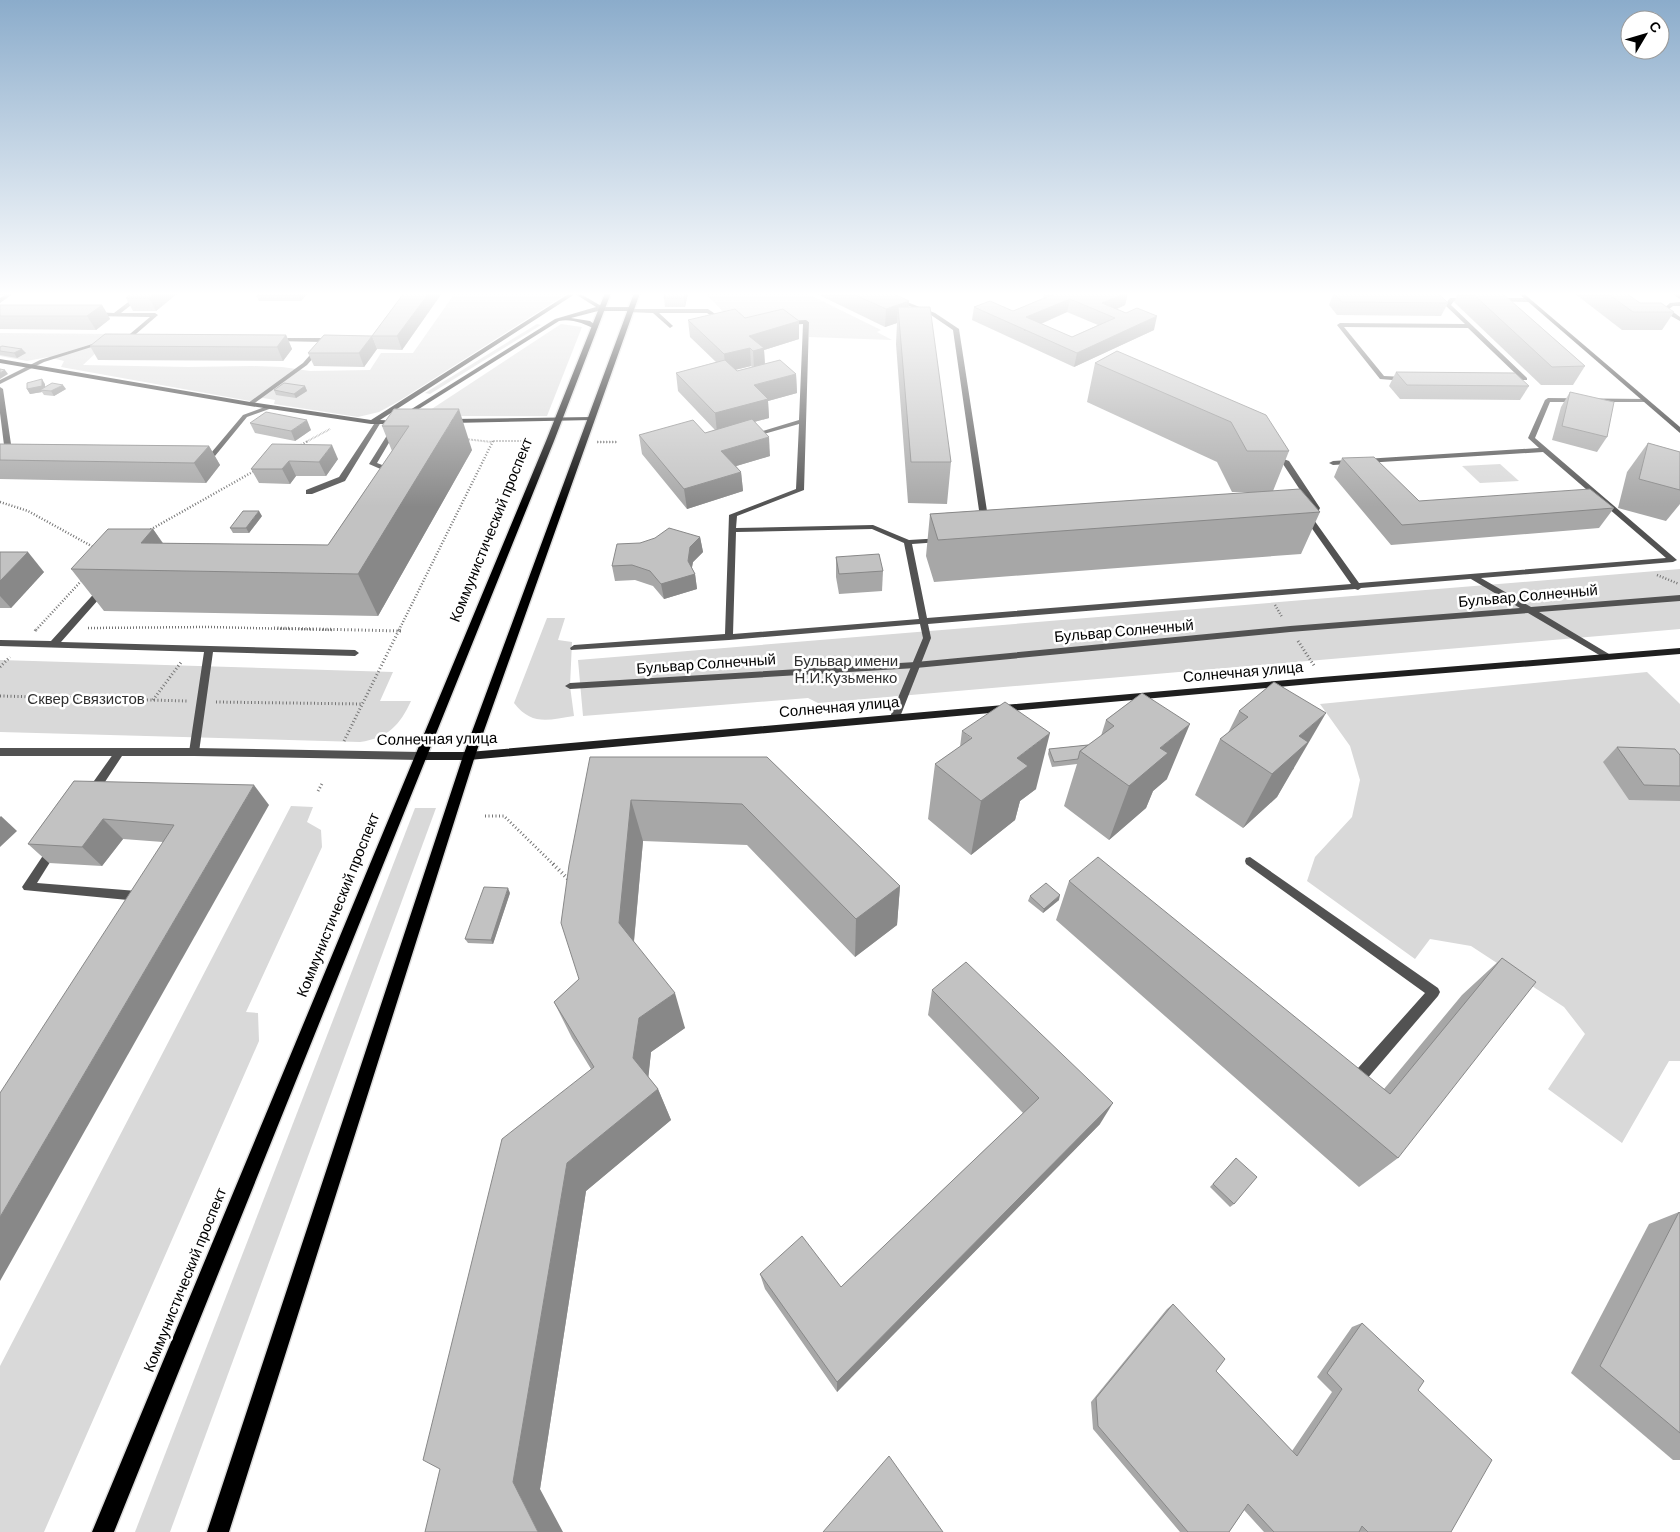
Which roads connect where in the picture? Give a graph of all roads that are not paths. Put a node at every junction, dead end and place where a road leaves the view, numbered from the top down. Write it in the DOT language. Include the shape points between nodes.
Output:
graph roads {
  1 [pos="22,364"];
  2 [pos="34,364"];
  3 [pos="304,364"];
  4 [pos="464,364"];
  5 [pos="488,364"];
  6 [pos="580,364"];
  7 [pos="611,364"];
  8 [pos="801,364"];
  9 [pos="961,364"];
  10 [pos="1371,364"];
  11 [pos="1511,364"];
  12 [pos="1603,364"];
  13 [pos="31,366"];
  14 [pos="1411,378"];
  15 [pos="1506,379"];
  16 [pos="0,382"];
  17 [pos="0,389"];
  18 [pos="1645,400"];
  19 [pos="250,404"];
  20 [pos="270,407"];
  21 [pos="591,419"];
  22 [pos="447,421"];
  23 [pos="558,421"];
  24 [pos="802,421"];
  25 [pos="374,422"];
  26 [pos="397,422"];
  27 [pos="408,422"];
  28 [pos="1680,431"];
  29 [pos="742,438"];
  30 [pos="1545,450"];
  31 [pos="19,453"];
  32 [pos="194,454"];
  33 [pos="1268,455"];
  34 [pos="1373,461"];
  35 [pos="1333,463"];
  36 [pos="1380,468"];
  37 [pos="390,481"];
  38 [pos="310,492"];
  39 [pos="1597,494"];
  40 [pos="1587,495"];
  41 [pos="1310,520"];
  42 [pos="1300,521"];
  43 [pos="986,528"];
  44 [pos="732,530"];
  45 [pos="952,540"];
  46 [pos="908,542"];
  47 [pos="1474,577"];
  48 [pos="111,579"];
  49 [pos="1358,587"];
  50 [pos="1680,598"];
  51 [pos="1529,610"];
  52 [pos="926,621"];
  53 [pos="729,637"];
  54 [pos="0,643"];
  55 [pos="54,644"];
  56 [pos="574,648"];
  57 [pos="209,649"];
  58 [pos="1680,651"];
  59 [pos="355,653"];
  60 [pos="1606,656"];
  61 [pos="916,665"];
  62 [pos="570,686"];
  63 [pos="895,717"];
  64 [pos="0,752"];
  65 [pos="194,752"];
  66 [pos="120,753"];
  67 [pos="420,756"];
  68 [pos="469,756"];
  69 [pos="87,800"];
  70 [pos="60,840"];
  71 [pos="1250,861"];
  72 [pos="126,912"];
  73 [pos="1344,1080"];
  74 [pos="103,1532"];
  75 [pos="218,1532"];
  1 -- 13 [label="street"];
  2 -- 13 [label="street"];
  3 -- 19 [label="street"];
  4 -- 25 [label="street"];
  5 -- 26 [label="street"];
  6 -- 23 [label="main road, Коммунистический проспект"];
  7 -- 21 [label="main road"];
  8 -- 24 [label="street"];
  9 -- 43 [label="street"];
  10 -- 14 [label="street" via="1382,378"];
  11 -- 15 [label="street" via="1526,379"];
  12 -- 18 [label="street"];
  13 -- 16 [label="street"];
  13 -- 19 [label="street"];
  17 -- 31 [label="street" via="9,453"];
  18 -- 28 [label="street"];
  18 -- 30 [label="street" via="1548,400 1531,438"];
  19 -- 20 [label="street"];
  20 -- 25 [label="street"];
  20 -- 32 [label="street" via="245,416 213,455"];
  21 -- 23 [label="street"];
  21 -- 68 [label="main road"];
  22 -- 23 [label="street"];
  23 -- 67 [label="main road, Коммунистический проспект"];
  24 -- 29 [label="street"];
  24 -- 44 [label="street" via="800,490 733,516"];
  25 -- 26 [label="street"];
  25 -- 38 [label="street" via="342,479"];
  26 -- 27 [label="street"];
  26 -- 37 [label="street" via="373,464 395,473"];
  30 -- 34 [label="street"];
  30 -- 39 [label="street"];
  33 -- 41 [label="street" via="1286,464 1316,508"];
  34 -- 35 [label="street"];
  34 -- 36 [label="street"];
  39 -- 40 [label="street"];
  39 -- 47 [label="street" via="1673,560"];
  41 -- 42 [label="street"];
  41 -- 49 [label="street"];
  44 -- 46 [label="street" via="872,527"];
  44 -- 53 [label="street"];
  45 -- 46 [label="street"];
  46 -- 52 [label="street"];
  47 -- 49 [label="street"];
  47 -- 51 [label="street"];
  48 -- 55 [label="street"];
  49 -- 52 [label="street"];
  50 -- 51 [label="street, Бульвар Солнечный"];
  51 -- 60 [label="street"];
  51 -- 61 [label="street, Бульвар Солнечный"];
  52 -- 53 [label="street"];
  52 -- 61 [label="street" via="927,638"];
  53 -- 56 [label="street"];
  54 -- 55 [label="street"];
  55 -- 57 [label="street"];
  57 -- 59 [label="street"];
  57 -- 65 [label="street"];
  58 -- 60 [label="street, Солнечная улица"];
  60 -- 63 [label="street, Солнечная улица"];
  61 -- 62 [label="street, Бульвар Солнечный"];
  61 -- 63 [label="street"];
  63 -- 68 [label="street, Солнечная улица"];
  64 -- 66 [label="street, Солнечная улица"];
  65 -- 66 [label="street, Солнечная улица"];
  65 -- 67 [label="street, Солнечная улица"];
  66 -- 69 [label="street"];
  67 -- 68 [label="street, Солнечная улица"];
  67 -- 74 [label="main road, Коммунистический проспект"];
  68 -- 75 [label="main road"];
  70 -- 72 [label="street" via="28,887 137,896"];
  71 -- 73 [label="street" via="1434,992 1351,1086"];
}
